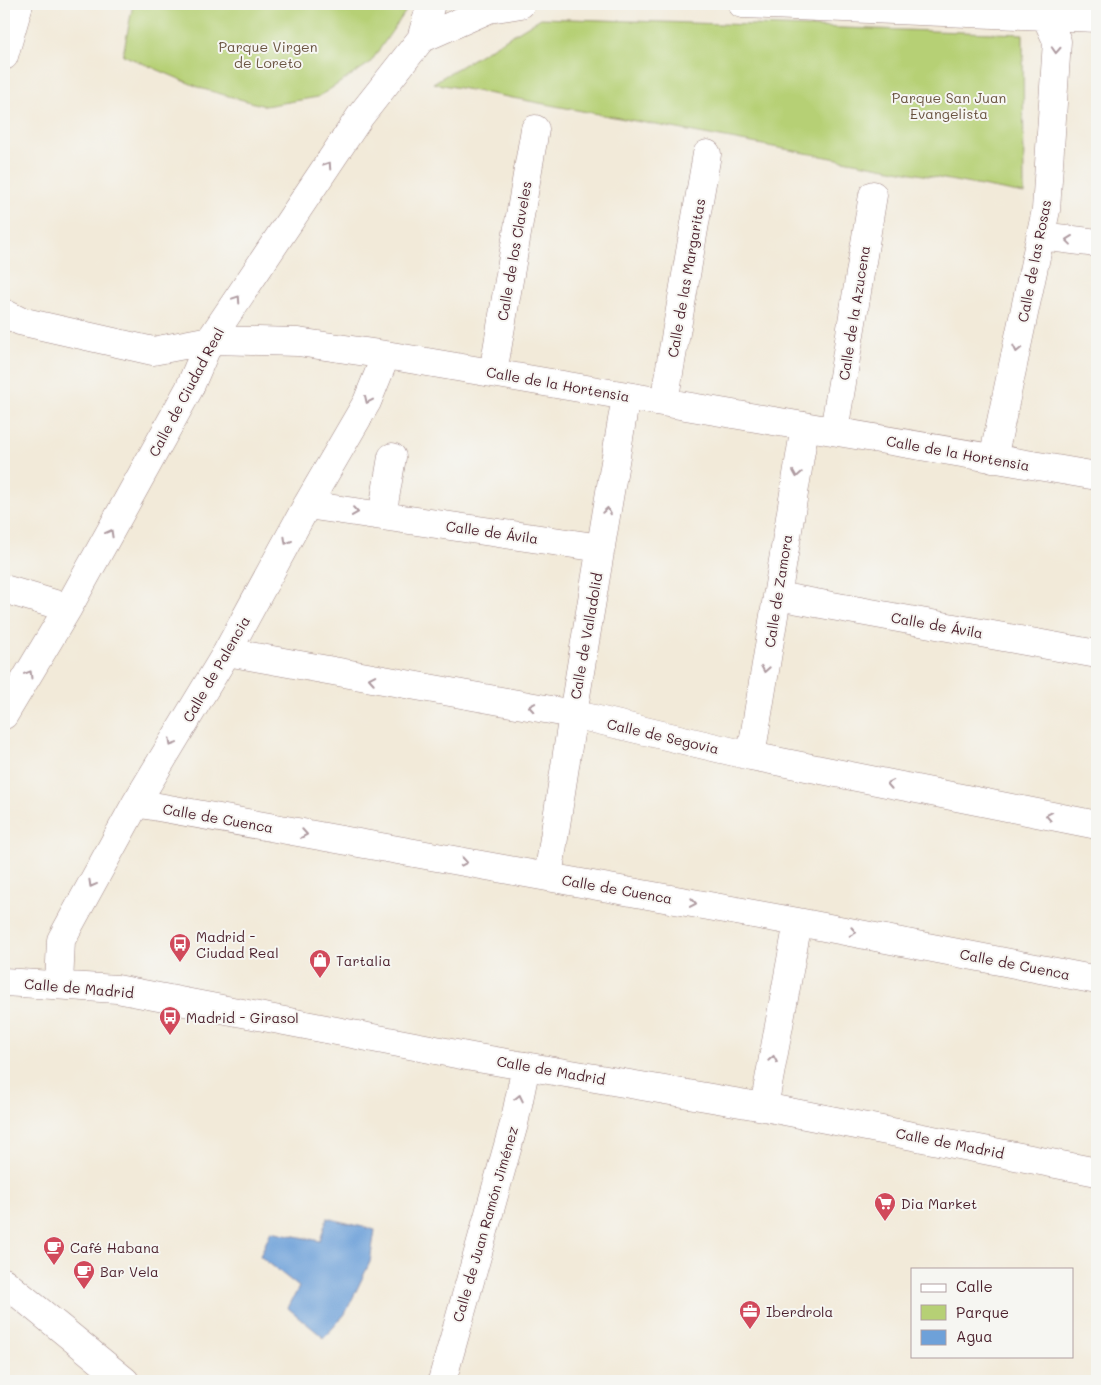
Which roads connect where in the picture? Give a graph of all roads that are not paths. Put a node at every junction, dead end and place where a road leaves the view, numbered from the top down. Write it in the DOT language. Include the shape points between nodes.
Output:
graph roads {
  1 [pos="19,4"];
  2 [pos="431,4"];
  3 [pos="521,4"];
  4 [pos="742,4"];
  5 [pos="486,6"];
  6 [pos="1045,10"];
  7 [pos="1097,18"];
  8 [pos="421,39"];
  9 [pos="4,56"];
  10 [pos="534,129"];
  11 [pos="707,154"];
  12 [pos="873,195"];
  13 [pos="1041,236"];
  14 [pos="1097,243"];
  15 [pos="9,318"];
  16 [pos="210,340"];
  17 [pos="386,355"];
  18 [pos="493,373"];
  19 [pos="626,396"];
  20 [pos="664,402"];
  21 [pos="805,426"];
  22 [pos="834,432"];
  23 [pos="392,456"];
  24 [pos="993,459"];
  25 [pos="1097,476"];
  26 [pos="307,505"];
  27 [pos="382,516"];
  28 [pos="601,548"];
  29 [pos="4,589"];
  30 [pos="777,596"];
  31 [pos="68,608"];
  32 [pos="227,652"];
  33 [pos="1097,654"];
  34 [pos="573,714"];
  35 [pos="4,715"];
  36 [pos="751,756"];
  37 [pos="136,803"];
  38 [pos="1097,825"];
  39 [pos="548,877"];
  40 [pos="798,922"];
  41 [pos="1097,980"];
  42 [pos="4,982"];
  43 [pos="59,985"];
  44 [pos="526,1066"];
  45 [pos="764,1107"];
  46 [pos="1097,1172"];
  47 [pos="4,1282"];
  48 [pos="125,1381"];
  49 [pos="442,1381"];
  1 -- 9 [label="street"];
  2 -- 8 [label="street, Calle de Ciudad Real"];
  3 -- 5 [label="street"];
  4 -- 6 [label="street"];
  5 -- 8 [label="street"];
  6 -- 7 [label="street"];
  6 -- 13 [label="street, Calle de las Rosas, one-way" via="1057,42 1046,210"];
  16 -- 8 [label="street, Calle de Ciudad Real, one-way" via="361,115"];
  10 -- 18 [label="street, Calle de los Claveles"];
  11 -- 20 [label="street, Calle de las Margaritas"];
  12 -- 22 [label="street, Calle de la Azucena"];
  14 -- 13 [label="street, one-way"];
  13 -- 24 [label="street, Calle de las Rosas, one-way"];
  15 -- 16 [label="street, Calle de la Hortensia" via="153,352"];
  16 -- 17 [label="street, Calle de la Hortensia" via="298,342"];
  31 -- 16 [label="street, Calle de Ciudad Real, one-way" via="189,389"];
  17 -- 18 [label="street, Calle de la Hortensia"];
  17 -- 26 [label="street, Calle de Palencia, one-way" via="367,402"];
  18 -- 19 [label="street, Calle de la Hortensia"];
  19 -- 20 [label="street, Calle de la Hortensia"];
  28 -- 19 [label="street, Calle de Valladolid, one-way"];
  20 -- 21 [label="street, Calle de la Hortensia"];
  21 -- 22 [label="street, Calle de la Hortensia"];
  21 -- 30 [label="street, Calle de Zamora, one-way"];
  22 -- 24 [label="street, Calle de la Hortensia"];
  23 -- 27 [label="street"];
  24 -- 25 [label="street, Calle de la Hortensia"];
  26 -- 27 [label="street, Calle de Ávila, one-way"];
  26 -- 32 [label="street, Calle de Palencia, one-way"];
  27 -- 28 [label="street, Calle de Ávila"];
  28 -- 34 [label="street, Calle de Valladolid"];
  29 -- 31 [label="street"];
  30 -- 33 [label="street, Calle de Ávila"];
  30 -- 36 [label="street, Calle de Zamora, one-way"];
  35 -- 31 [label="street, Calle de Ciudad Real, one-way"];
  34 -- 32 [label="street, Calle de Segovia, one-way"];
  32 -- 37 [label="street, Calle de Palencia, one-way"];
  34 -- 36 [label="street, Calle de Segovia"];
  34 -- 39 [label="street, Calle de Valladolid"];
  38 -- 36 [label="street, Calle de Segovia, one-way"];
  37 -- 39 [label="street, Calle de Cuenca, one-way"];
  37 -- 43 [label="street, Calle de Palencia, one-way" via="61,940"];
  39 -- 40 [label="street, Calle de Cuenca, one-way"];
  40 -- 41 [label="street, Calle de Cuenca, one-way"];
  45 -- 40 [label="street, one-way"];
  42 -- 43 [label="street, Calle de Madrid"];
  43 -- 44 [label="street, Calle de Madrid" via="117,989"];
  44 -- 45 [label="street, Calle de Madrid"];
  49 -- 44 [label="street, Calle de Juan Ramón Jiménez, one-way" via="514,1124"];
  45 -- 46 [label="street, Calle de Madrid"];
  47 -- 48 [label="street"];
}
